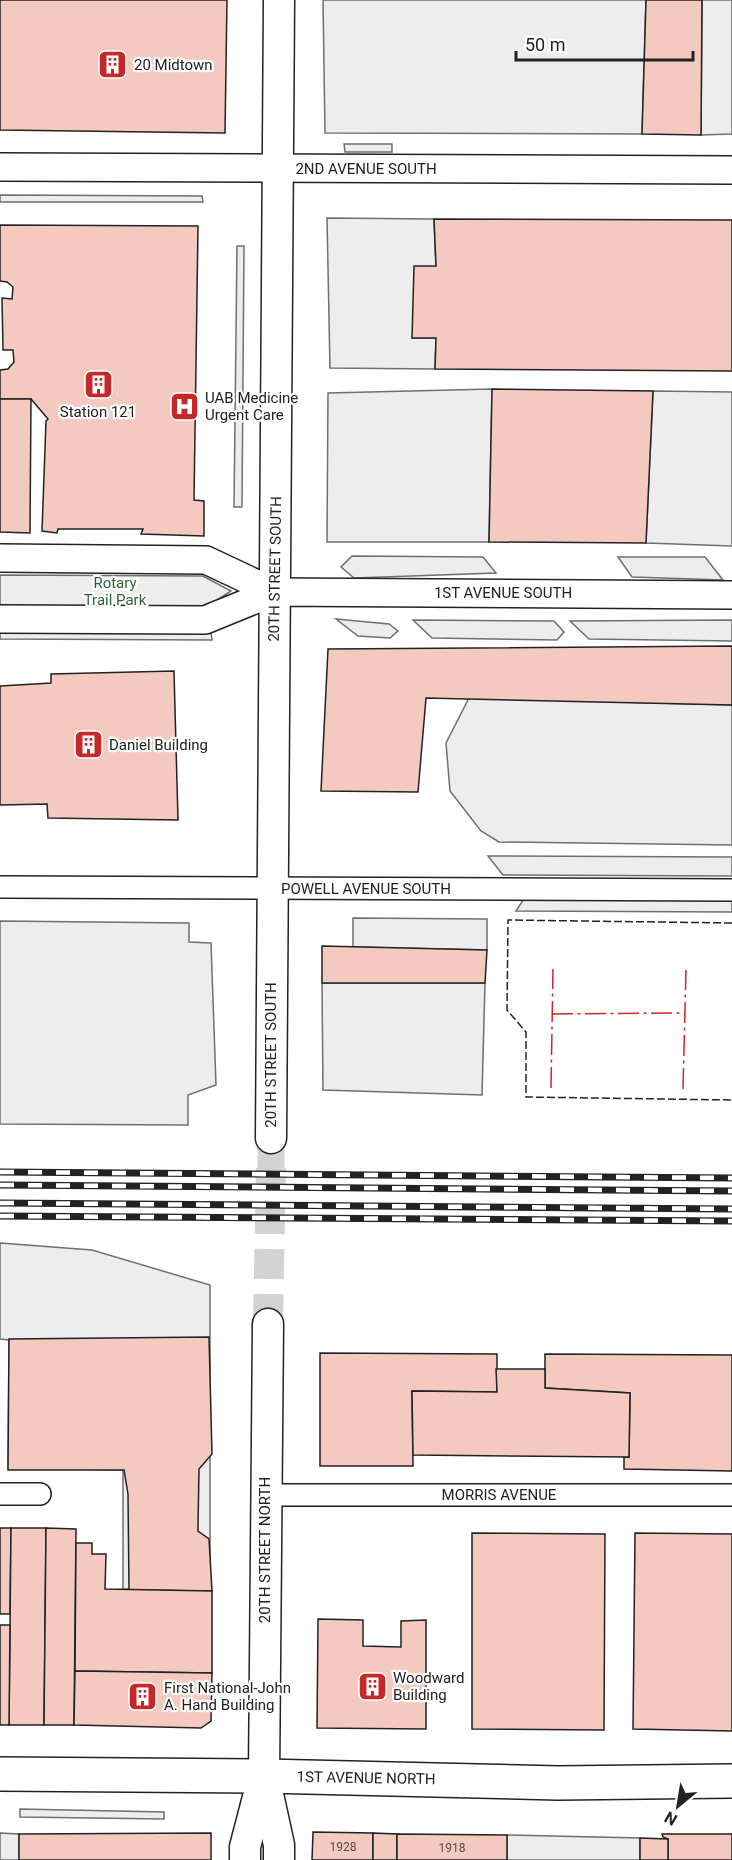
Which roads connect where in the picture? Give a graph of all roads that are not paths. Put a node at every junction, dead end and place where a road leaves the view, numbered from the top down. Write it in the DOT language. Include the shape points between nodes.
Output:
graph roads {
  1 [pos="279,0"];
  2 [pos="0,167"];
  3 [pos="278,169"];
  4 [pos="732,170"];
  5 [pos="0,558"];
  6 [pos="274,592"];
  7 [pos="732,595"];
  8 [pos="0,619"];
  9 [pos="0,887"];
  10 [pos="271,889"];
  11 [pos="732,890"];
  12 [pos="271,1138"];
  13 [pos="268,1324"];
  14 [pos="0,1494"];
  15 [pos="40,1494"];
  16 [pos="266,1495"];
  17 [pos="732,1495"];
  18 [pos="0,1774"];
  19 [pos="264,1776"];
  20 [pos="732,1781"];
  21 [pos="245,1860"];
  22 [pos="279,1860"];
  1 -- 3 [label="main road, 20TH STREET SOUTH"];
  2 -- 3 [label="street, 2ND AVENUE SOUTH"];
  3 -- 4 [label="street, 2ND AVENUE SOUTH"];
  3 -- 6 [label="main road, 20TH STREET SOUTH"];
  5 -- 6 [label="street, 1ST AVENUE SOUTH" via="206,560"];
  6 -- 7 [label="street, 1ST AVENUE SOUTH"];
  6 -- 8 [label="street, 1ST AVENUE SOUTH" via="206,620"];
  6 -- 10 [label="main road, 20TH STREET SOUTH"];
  9 -- 10 [label="street, POWELL AVENUE SOUTH"];
  10 -- 11 [label="street, POWELL AVENUE SOUTH"];
  10 -- 12 [label="main road, 20TH STREET SOUTH"];
  13 -- 16 [label="main road, 20TH STREET NORTH"];
  14 -- 15 [label="street"];
  16 -- 17 [label="street, MORRIS AVENUE"];
  16 -- 19 [label="main road, 20TH STREET NORTH"];
  18 -- 19 [label="main road, 1ST AVENUE NORTH"];
  19 -- 20 [label="main road, 1ST AVENUE NORTH" via="558,1783"];
  19 -- 21 [label="main road, 20TH STREET NORTH"];
  19 -- 22 [label="main road, 20TH STREET NORTH"];
}
